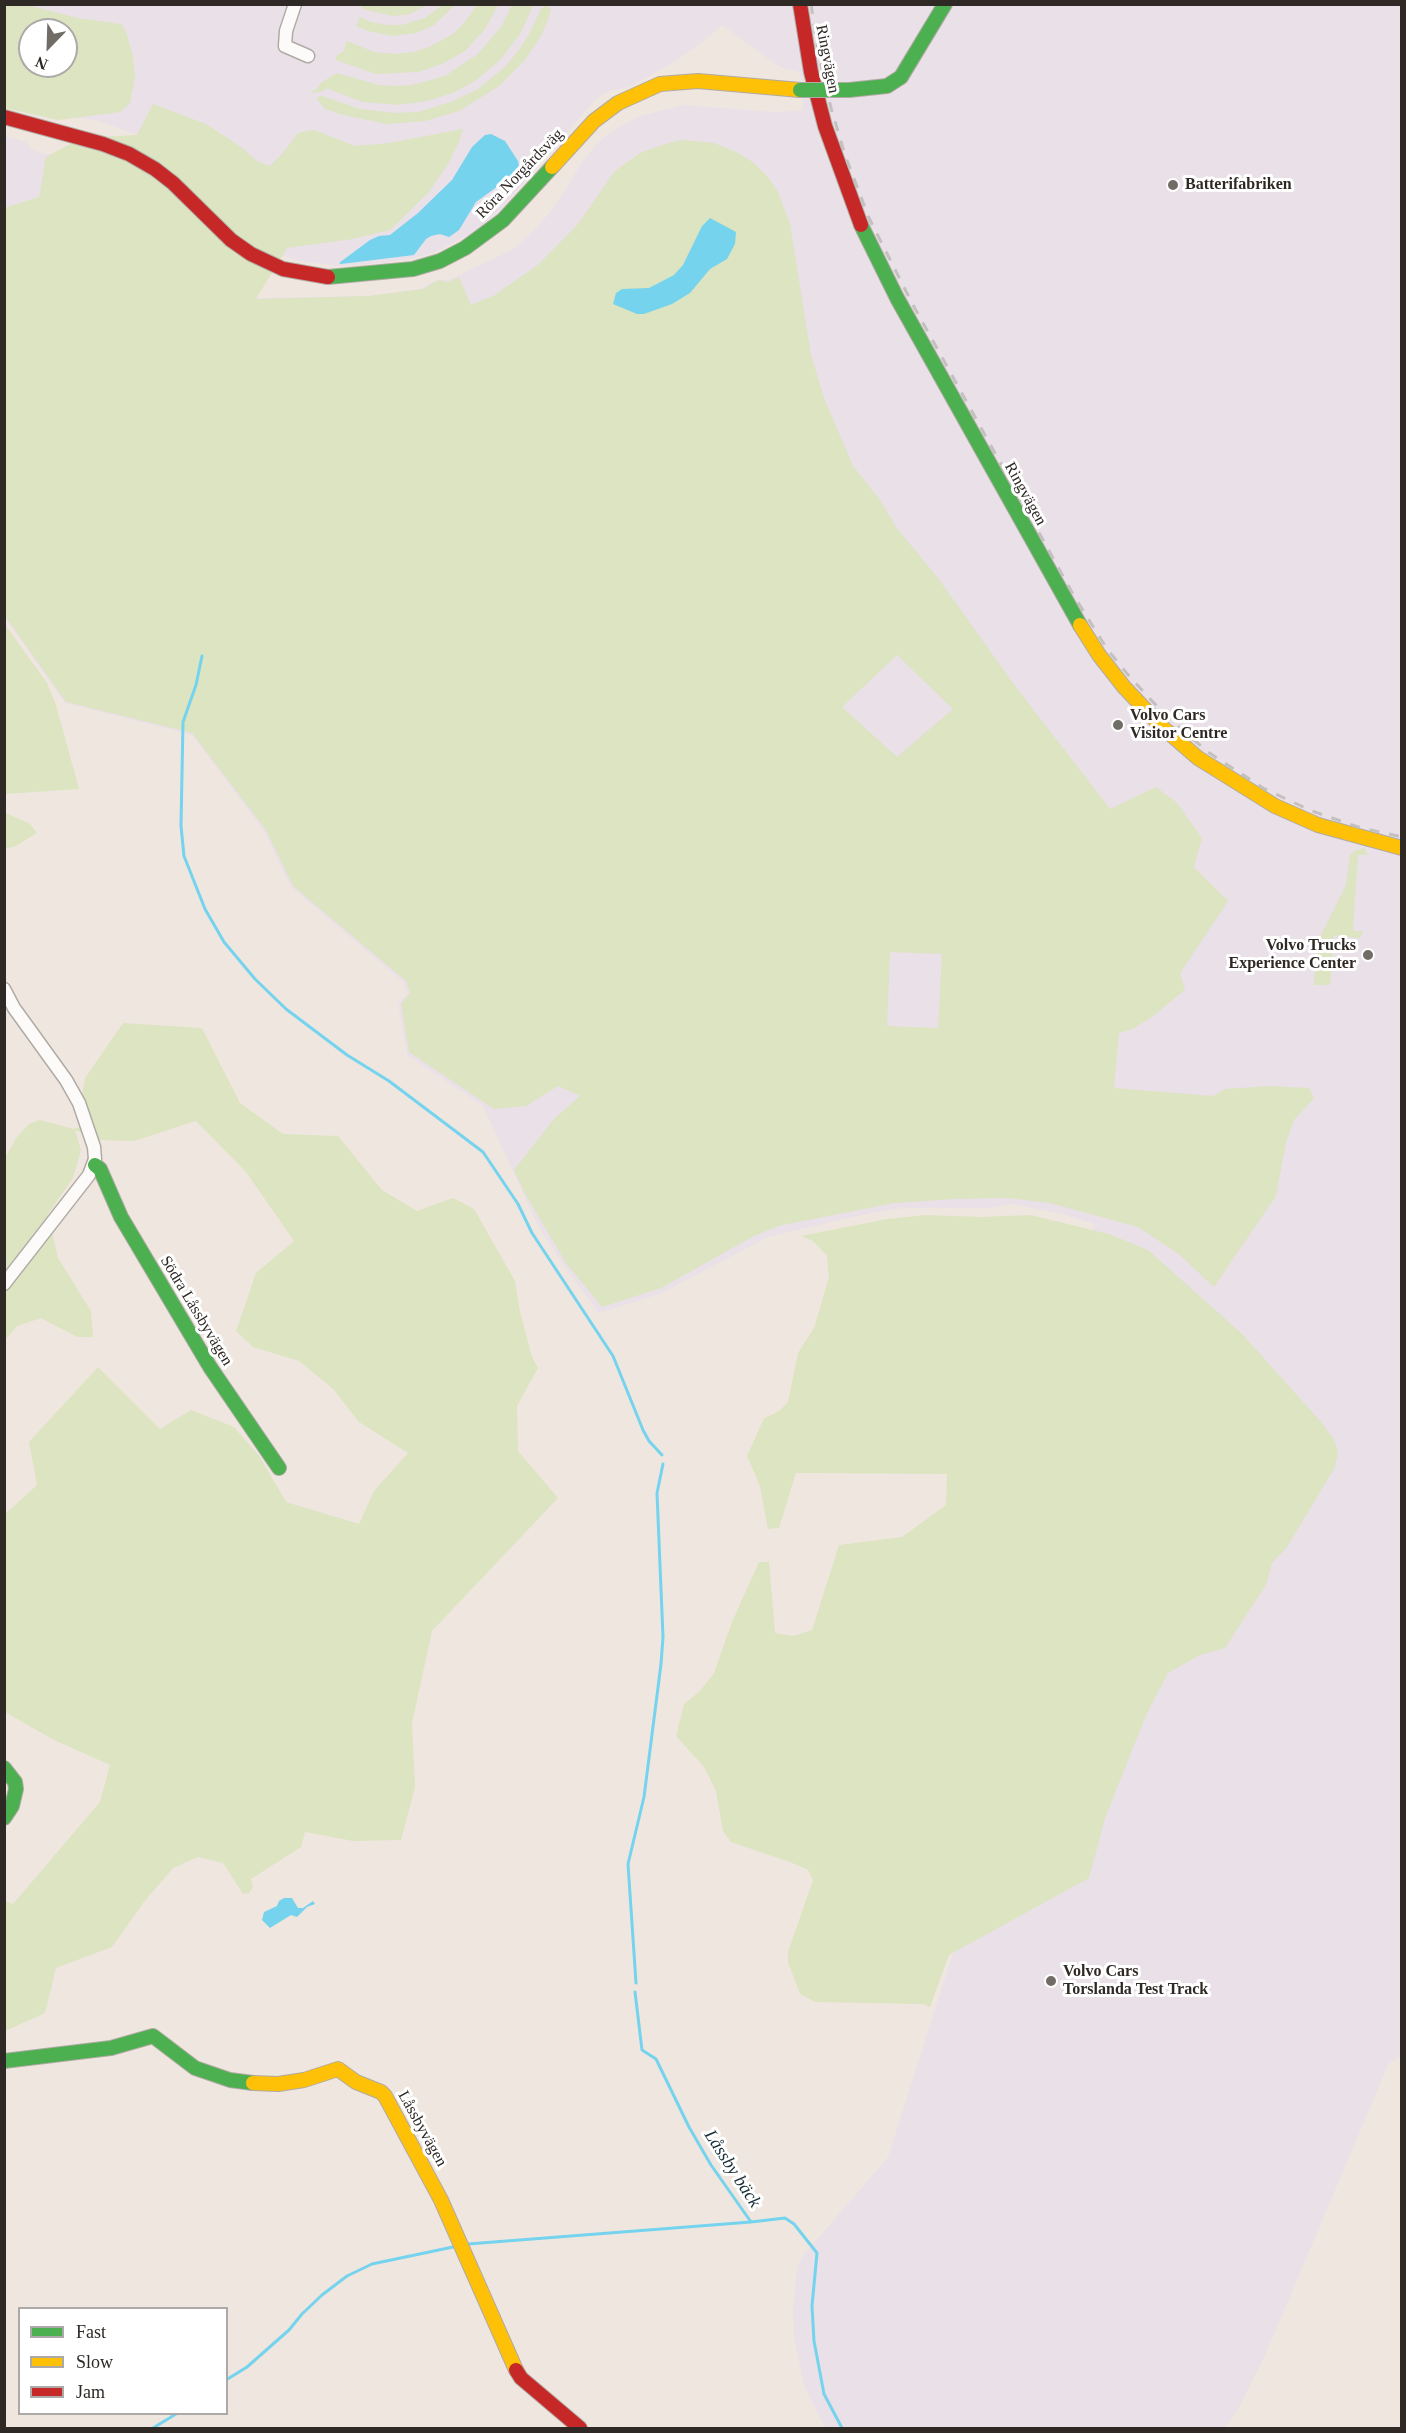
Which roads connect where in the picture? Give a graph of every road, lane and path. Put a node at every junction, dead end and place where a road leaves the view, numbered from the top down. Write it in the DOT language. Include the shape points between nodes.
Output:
graph roads {
  1 [pos="295,4"];
  2 [pos="800,4"];
  3 [pos="945,4"];
  4 [pos="308,56"];
  5 [pos="4,117"];
  6 [pos="1401,848"];
  7 [pos="4,988"];
  8 [pos="95,1165"];
  9 [pos="4,1284"];
  10 [pos="279,1468"];
  11 [pos="4,1768"];
  12 [pos="4,1818"];
  13 [pos="4,2061"];
  14 [pos="580,2428"];
  1 -- 4 [label="street" via="285,46"];
  2 -- 6 [label="street, Ringvägen" via="825,126 860,223 983,454 1099,655 1161,726 1226,777 1275,806 1318,825"];
  3 -- 5 [label="street, Röra Norgårdsväg, bridge" via="901,77 887,86 800,90 698,81 660,84 643,90 594,121 503,219 465,248 413,269 331,277 283,269 231,240 172,183 129,154"];
  7 -- 8 [label="street" via="79,1103 94,1147"];
  8 -- 9 [label="street"];
  8 -- 10 [label="street, Södra Låssbyvägen" via="121,1217 210,1367"];
  11 -- 12 [label="street" via="16,1789"];
  13 -- 14 [label="street, Låssbyvägen" via="111,2048 153,2036 195,2068 230,2080 278,2084 338,2069 381,2092 441,2200 516,2370"];
}
